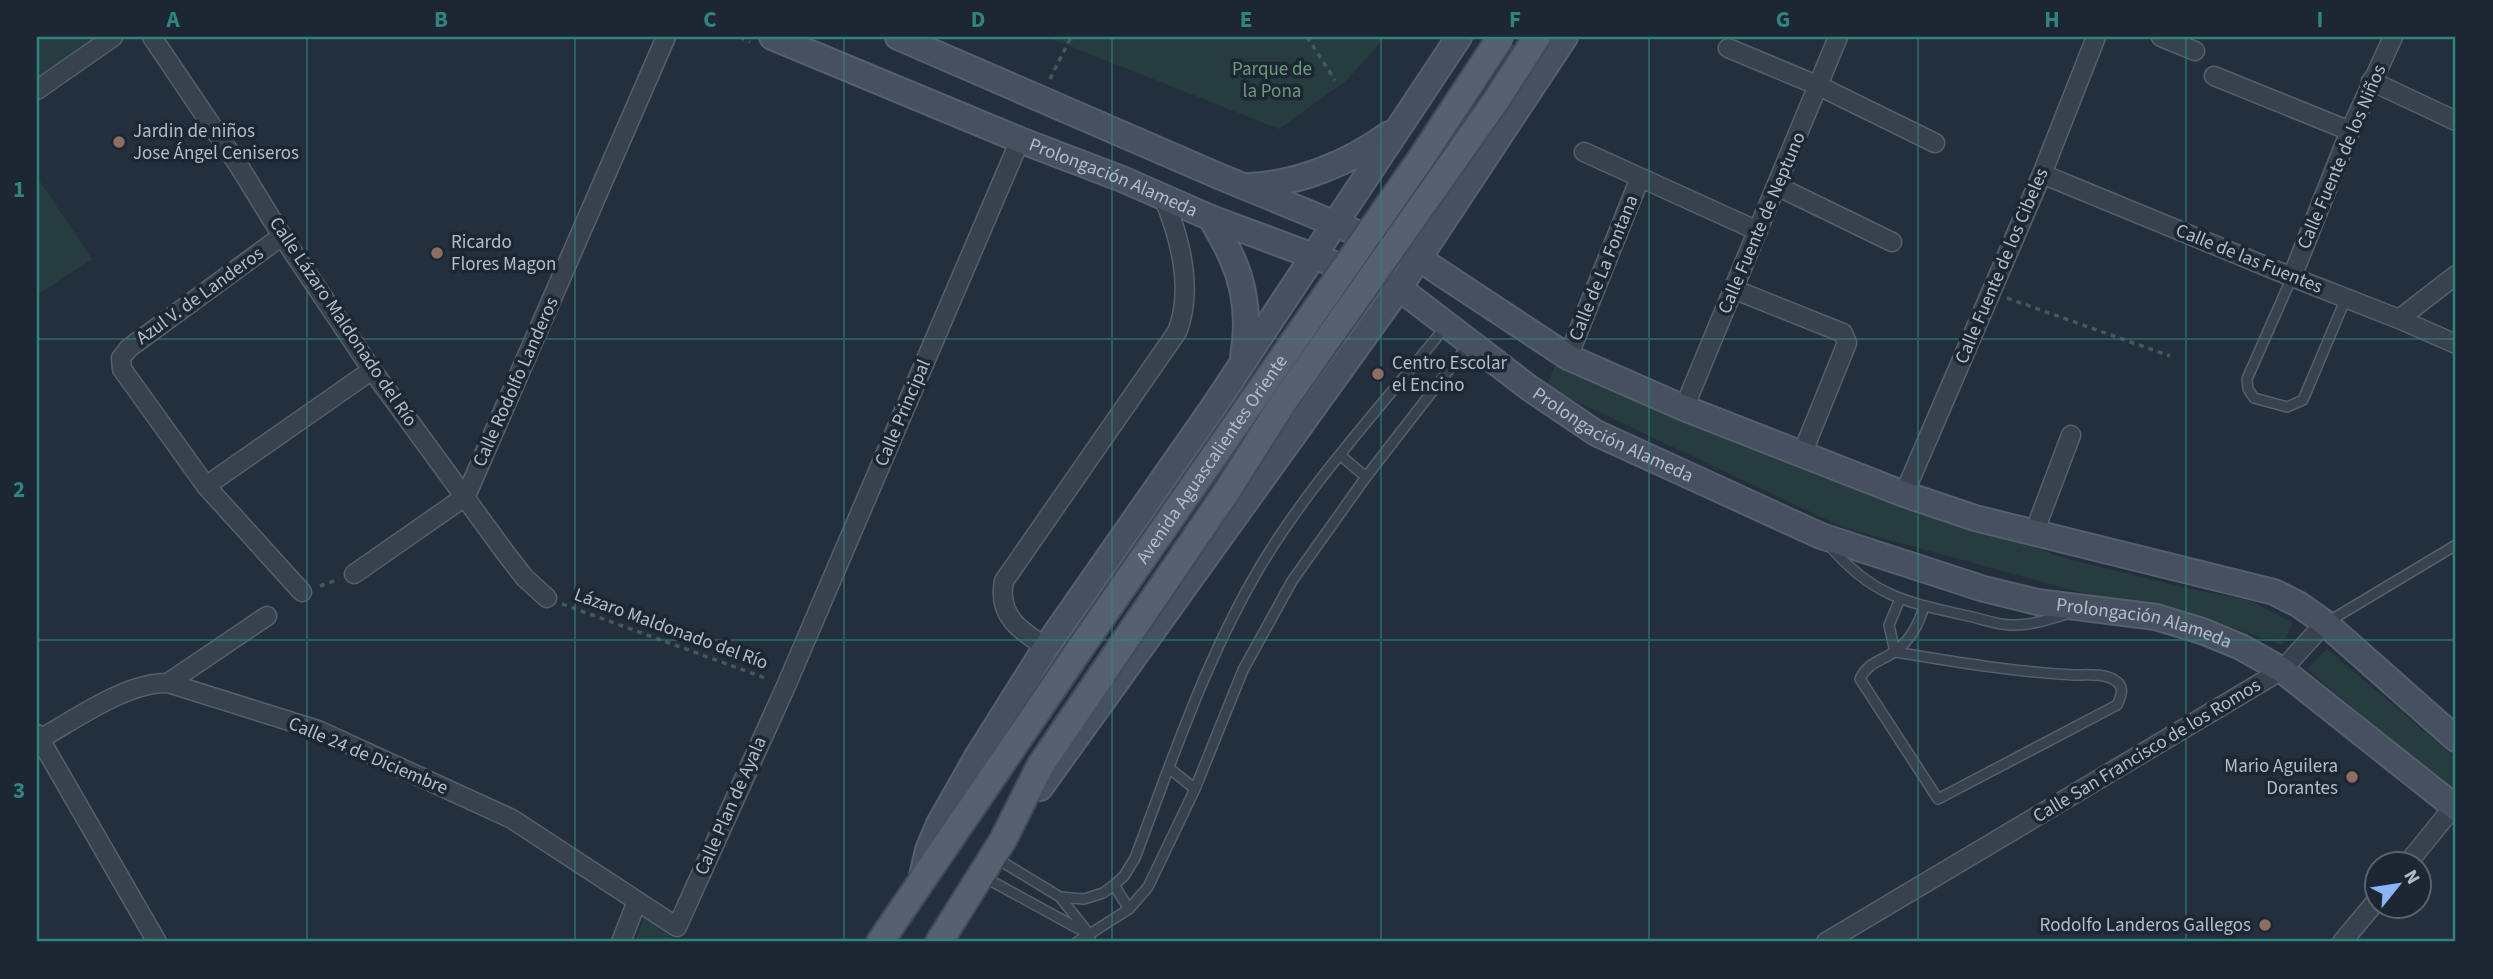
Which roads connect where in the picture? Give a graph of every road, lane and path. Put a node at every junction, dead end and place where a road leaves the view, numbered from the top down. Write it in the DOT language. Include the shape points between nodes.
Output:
graph roads {
  1 [pos="113,37"];
  2 [pos="152,37"];
  3 [pos="666,37"];
  4 [pos="772,37"];
  5 [pos="898,37"];
  6 [pos="1071,37"];
  7 [pos="1307,37"];
  8 [pos="1459,37"];
  9 [pos="1501,37"];
  10 [pos="1537,37"];
  11 [pos="1565,37"];
  12 [pos="1838,37"];
  13 [pos="2096,37"];
  14 [pos="2161,37"];
  15 [pos="2393,37"];
  16 [pos="1728,48"];
  17 [pos="2195,51"];
  18 [pos="2214,76"];
  19 [pos="1049,80"];
  20 [pos="1335,80"];
  21 [pos="2371,81"];
  22 [pos="1819,86"];
  23 [pos="37,90"];
  24 [pos="2456,121"];
  25 [pos="2350,131"];
  26 [pos="1395,134"];
  27 [pos="1020,141"];
  28 [pos="1935,143"];
  29 [pos="1584,152"];
  30 [pos="2042,174"];
  31 [pos="1640,178"];
  32 [pos="1245,186"];
  33 [pos="1777,186"];
  34 [pos="1464,190"];
  35 [pos="1163,197"];
  36 [pos="1211,218"];
  37 [pos="1335,222"];
  38 [pos="1758,231"];
  39 [pos="282,236"];
  40 [pos="1892,242"];
  41 [pos="1418,258"];
  42 [pos="1310,260"];
  43 [pos="2456,275"];
  44 [pos="2292,277"];
  45 [pos="1399,288"];
  46 [pos="1733,289"];
  47 [pos="1992,292"];
  48 [pos="2346,298"];
  49 [pos="2399,319"];
  50 [pos="1371,324"];
  51 [pos="1447,325"];
  52 [pos="1470,343"];
  53 [pos="2456,344"];
  54 [pos="2170,356"];
  55 [pos="1568,357"];
  56 [pos="1243,362"];
  57 [pos="372,370"];
  58 [pos="1684,408"];
  59 [pos="2071,435"];
  60 [pos="1801,454"];
  61 [pos="1340,455"];
  62 [pos="1366,477"];
  63 [pos="206,486"];
  64 [pos="1904,494"];
  65 [pos="466,496"];
  66 [pos="2034,533"];
  67 [pos="1821,536"];
  68 [pos="2456,544"];
  69 [pos="354,574"];
  70 [pos="302,592"];
  71 [pos="547,598"];
  72 [pos="1900,599"];
  73 [pos="1924,607"];
  74 [pos="2082,609"];
  75 [pos="267,616"];
  76 [pos="2325,623"];
  77 [pos="1046,647"];
  78 [pos="1895,652"];
  79 [pos="2282,670"];
  80 [pos="168,683"];
  81 [pos="786,686"];
  82 [pos="38,736"];
  83 [pos="2456,739"];
  84 [pos="1169,768"];
  85 [pos="1195,789"];
  86 [pos="2455,807"];
  87 [pos="2418,850"];
  88 [pos="993,857"];
  89 [pos="921,880"];
  90 [pos="1114,886"];
  91 [pos="1059,897"];
  92 [pos="637,901"];
  93 [pos="1129,909"];
  94 [pos="2364,916"];
  95 [pos="677,926"];
  96 [pos="1090,938"];
  97 [pos="157,942"];
  98 [pos="621,942"];
  99 [pos="880,942"];
  100 [pos="939,942"];
  101 [pos="1077,942"];
  102 [pos="1826,942"];
  103 [pos="2342,942"];
  1 -- 23 [label="street"];
  2 -- 39 [label="street, Calle Lázaro Maldonado del Río"];
  3 -- 65 [label="street, Calle Rodolfo Landeros"];
  4 -- 27 [label="main road, Prolongación Alameda"];
  5 -- 32 [label="main road"];
  6 -- 19 [label="path"];
  7 -- 20 [label="path"];
  8 -- 26 [label="main road, Avenida Aguascalientes Oriente"];
  9 -- 89 [label="main road, Avenida Aguascalientes Oriente, bridge" via="1422,158"];
  10 -- 88 [label="main road, Avenida Aguascalientes Oriente, bridge" via="1282,404 1040,766"];
  11 -- 34 [label="main road, Avenida Aguascalientes Oriente"];
  12 -- 22 [label="street, Calle Fuente de Neptuno"];
  13 -- 30 [label="street, Calle Fuente de los Cibeles"];
  14 -- 17 [label="street"];
  15 -- 21 [label="street, Calle Fuente de los Niños"];
  16 -- 22 [label="street"];
  18 -- 25 [label="street"];
  21 -- 24 [label="street"];
  21 -- 25 [label="street, Calle Fuente de los Niños"];
  22 -- 28 [label="street"];
  22 -- 33 [label="street, Calle Fuente de Neptuno"];
  25 -- 44 [label="street, Calle Fuente de los Niños"];
  26 -- 32 [label="main road" via="1317,172"];
  26 -- 34 [label="main road" via="1395,158 1417,188 1446,194"];
  26 -- 37 [label="main road, Avenida Aguascalientes Oriente"];
  27 -- 35 [label="main road, Prolongación Alameda"];
  27 -- 81 [label="street, Calle Principal"];
  29 -- 31 [label="street"];
  30 -- 44 [label="street, Calle de las Fuentes"];
  30 -- 47 [label="street, Calle Fuente de los Cibeles"];
  31 -- 38 [label="street"];
  31 -- 55 [label="street, Calle de La Fontana"];
  32 -- 37 [label="main road"];
  33 -- 38 [label="street, Calle Fuente de Neptuno"];
  33 -- 40 [label="street"];
  34 -- 41 [label="main road, Avenida Aguascalientes Oriente"];
  35 -- 36 [label="main road, Prolongación Alameda"];
  35 -- 77 [label="street" via="1182,261 1185,306 1177,332 1004,581 1002,601 1010,619"];
  36 -- 42 [label="main road, Prolongación Alameda"];
  36 -- 56 [label="main road" via="1233,259 1243,293"];
  37 -- 41 [label="main road"];
  37 -- 42 [label="main road, Avenida Aguascalientes Oriente"];
  38 -- 46 [label="street, Calle Fuente de Neptuno"];
  39 -- 57 [label="street, Calle Lázaro Maldonado del Río"];
  39 -- 63 [label="street, Azul V. de Landeros" via="121,358 122,369"];
  41 -- 45 [label="main road, Avenida Aguascalientes Oriente"];
  41 -- 55 [label="main road"];
  42 -- 45 [label="main road, Prolongación Alameda"];
  42 -- 50 [label="main road" via="1350,279 1366,300"];
  42 -- 56 [label="main road, Avenida Aguascalientes Oriente"];
  43 -- 49 [label="street"];
  44 -- 48 [label="street, Calle de las Fuentes"];
  44 -- 48 [label="lane" via="2247,379 2254,398 2287,407 2303,400"];
  45 -- 50 [label="main road, Avenida Aguascalientes Oriente"];
  45 -- 51 [label="main road, Prolongación Alameda"];
  46 -- 58 [label="street, Calle Fuente de Neptuno"];
  46 -- 60 [label="street" via="1846,338"];
  47 -- 54 [label="path"];
  47 -- 64 [label="street, Calle Fuente de los Cibeles"];
  48 -- 49 [label="street, Calle de las Fuentes"];
  49 -- 53 [label="street, Calle de las Fuentes"];
  50 -- 88 [label="main road, Avenida Aguascalientes Oriente"];
  51 -- 52 [label="main road, Prolongación Alameda"];
  51 -- 61 [label="lane"];
  52 -- 62 [label="lane"];
  52 -- 67 [label="main road, Prolongación Alameda" via="1596,433"];
  55 -- 58 [label="main road"];
  56 -- 77 [label="main road, Avenida Aguascalientes Oriente"];
  57 -- 63 [label="street"];
  57 -- 65 [label="street, Calle Lázaro Maldonado del Río"];
  58 -- 60 [label="main road"];
  59 -- 66 [label="street"];
  60 -- 64 [label="main road"];
  61 -- 62 [label="lane"];
  61 -- 84 [label="lane" via="1254,577 1216,648"];
  62 -- 85 [label="lane" via="1292,581 1261,637"];
  63 -- 70 [label="street"];
  64 -- 66 [label="main road"];
  65 -- 69 [label="street"];
  65 -- 71 [label="street, Calle Lázaro Maldonado del Río" via="525,578"];
  66 -- 76 [label="main road" via="2274,592"];
  67 -- 72 [label="lane" via="1871,586"];
  67 -- 74 [label="main road, Prolongación Alameda" via="1984,589"];
  68 -- 76 [label="lane, Calle San Francisco de los Romos"];
  71 -- 81 [label="path, Lázaro Maldonado del Río"];
  72 -- 73 [label="lane"];
  72 -- 78 [label="lane" via="1889,625"];
  73 -- 74 [label="lane" via="2011,626"];
  73 -- 78 [label="lane" via="1915,632"];
  74 -- 79 [label="main road, Prolongación Alameda" via="2156,617 2202,631"];
  75 -- 80 [label="street"];
  76 -- 79 [label="street, Calle San Francisco de los Romos"];
  76 -- 83 [label="main road"];
  77 -- 89 [label="main road, Avenida Aguascalientes Oriente" via="939,824"];
  78 -- 78 [label="lane" via="2033,673 2107,676 2118,682 2122,696 2117,705 1938,799 1860,679 1865,668"];
  79 -- 86 [label="main road, Prolongación Alameda"];
  79 -- 102 [label="street, Calle San Francisco de los Romos"];
  80 -- 82 [label="street, Calle 24 de Diciembre" via="132,688"];
  80 -- 92 [label="street, Calle 24 de Diciembre" via="318,730 512,820"];
  81 -- 95 [label="street, Calle Plan de Ayala"];
  82 -- 97 [label="street"];
  84 -- 85 [label="lane"];
  84 -- 90 [label="lane" via="1135,858"];
  85 -- 93 [label="lane" via="1152,880"];
  86 -- 87 [label="street"];
  88 -- 91 [label="lane"];
  88 -- 96 [label="lane"];
  88 -- 100 [label="main road, Avenida Aguascalientes Oriente"];
  89 -- 99 [label="main road, Avenida Aguascalientes Oriente"];
  90 -- 91 [label="lane" via="1084,899"];
  90 -- 93 [label="lane"];
  91 -- 96 [label="lane"];
  92 -- 95 [label="street, Calle 24 de Diciembre"];
  92 -- 98 [label="street"];
  93 -- 96 [label="lane"];
  94 -- 103 [label="street"];
  96 -- 101 [label="lane"];
}
